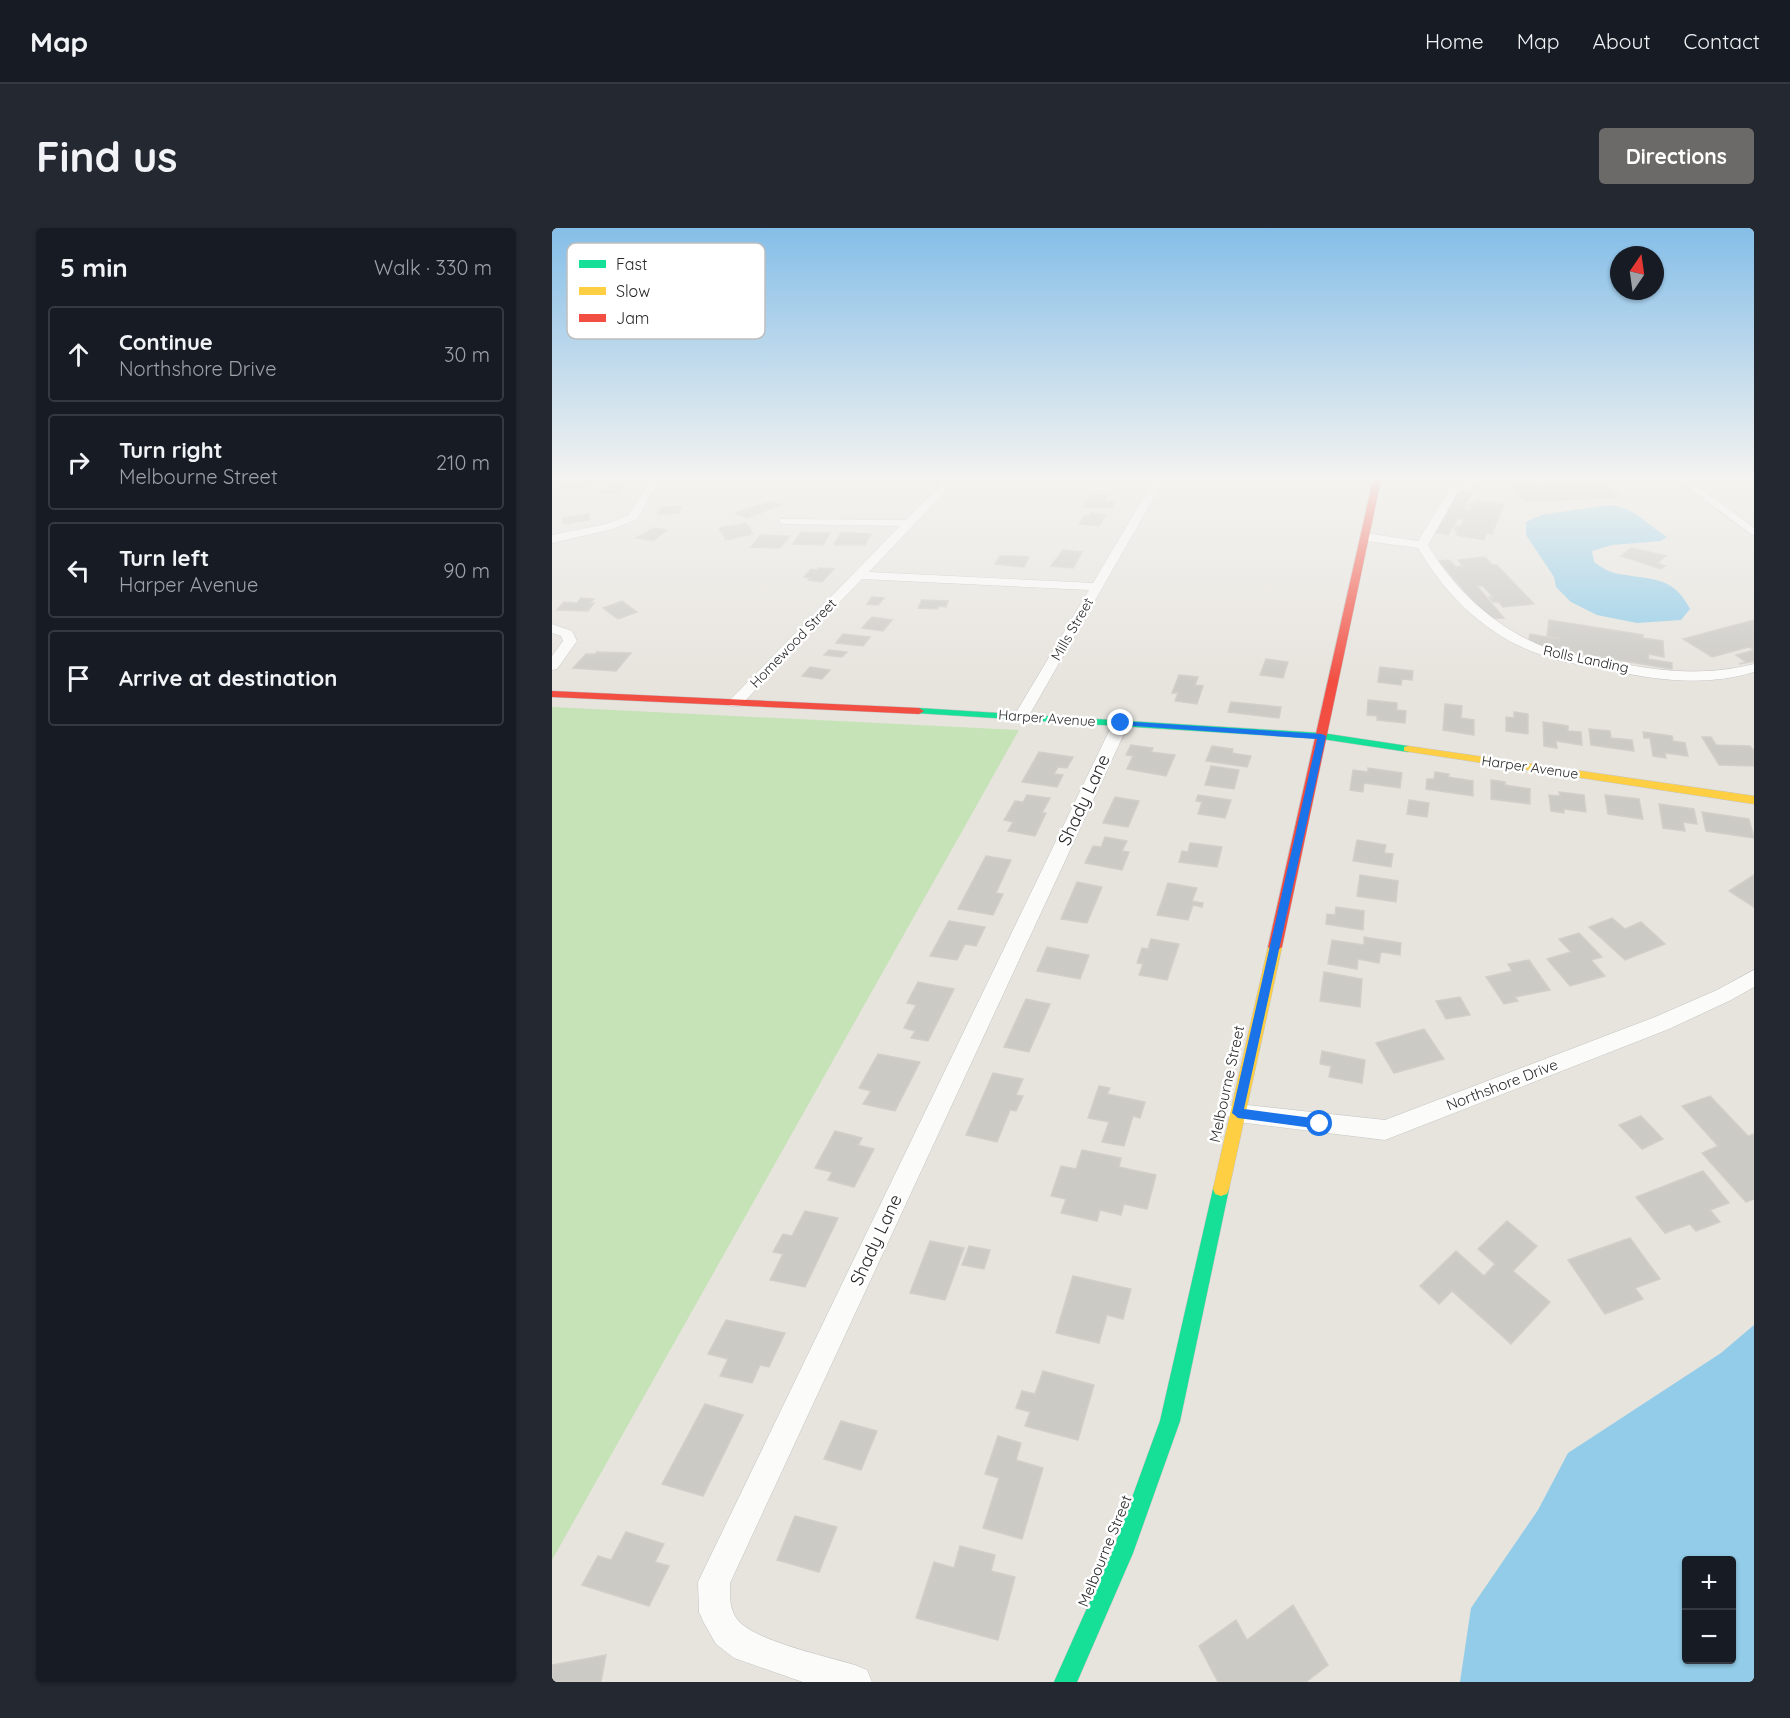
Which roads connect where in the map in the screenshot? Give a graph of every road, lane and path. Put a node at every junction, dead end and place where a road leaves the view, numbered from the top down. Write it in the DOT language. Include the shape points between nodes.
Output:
graph roads {
  1 [pos="885,548"];
  2 [pos="1120,548"];
  3 [pos="1364,548"];
  4 [pos="1424,548"];
  5 [pos="858,575"];
  6 [pos="1097,587"];
  7 [pos="552,628"];
  8 [pos="552,666"];
  9 [pos="1754,668"];
  10 [pos="552,694"];
  11 [pos="735,703"];
  12 [pos="1022,716"];
  13 [pos="1121,723"];
  14 [pos="1322,736"];
  15 [pos="1754,800"];
  16 [pos="1754,977"];
  17 [pos="1238,1113"];
  18 [pos="855,1682"];
  19 [pos="1065,1682"];
  1 -- 5 [label="street, Homewood Street"];
  2 -- 6 [label="street, Mills Street"];
  3 -- 14 [label="street, Melbourne Street"];
  4 -- 9 [label="street, Rolls Landing" via="1452,588 1499,628 1527,645 1581,659 1686,677 1735,675"];
  5 -- 6 [label="street"];
  5 -- 11 [label="street, Homewood Street"];
  6 -- 12 [label="street, Mills Street"];
  7 -- 8 [label="street" via="567,634 570,641"];
  10 -- 11 [label="street, Harper Avenue"];
  11 -- 12 [label="street, Harper Avenue"];
  12 -- 13 [label="street, Harper Avenue"];
  13 -- 14 [label="street, Harper Avenue"];
  13 -- 18 [label="street, Shady Lane" via="714,1582 715,1612 727,1633 745,1647"];
  14 -- 15 [label="street, Harper Avenue"];
  14 -- 17 [label="street, Melbourne Street"];
  16 -- 17 [label="street, Northshore Drive" via="1662,1023 1385,1130"];
  17 -- 19 [label="street, Melbourne Street" via="1170,1421 1108,1592"];
}
